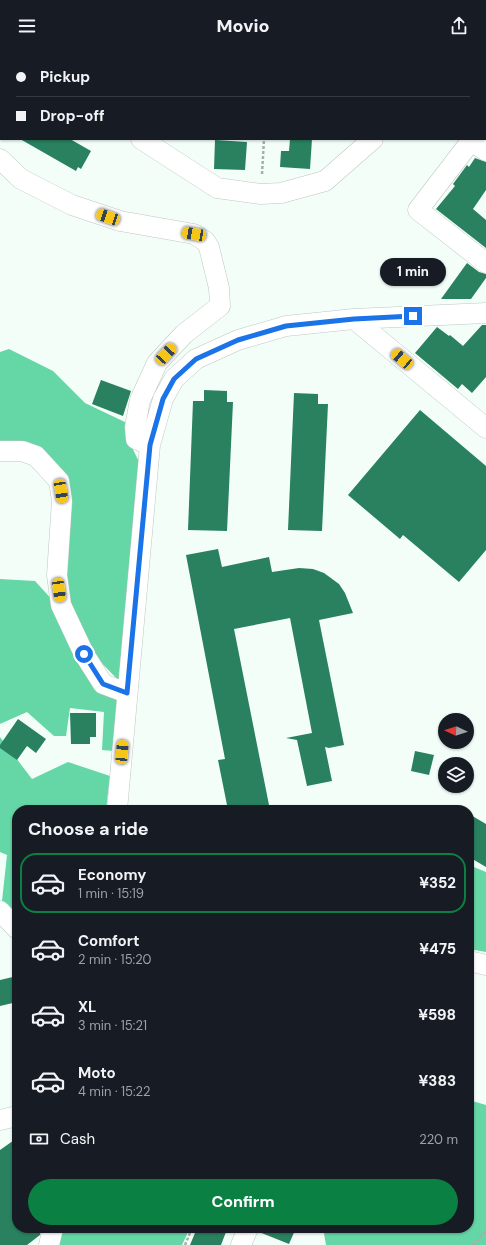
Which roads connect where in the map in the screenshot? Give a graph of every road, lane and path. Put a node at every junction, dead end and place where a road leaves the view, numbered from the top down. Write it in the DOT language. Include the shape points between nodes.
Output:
graph roads {
  1 [pos="144,140"];
  2 [pos="264,140"];
  3 [pos="372,140"];
  4 [pos="486,151"];
  5 [pos="0,159"];
  6 [pos="261,194"];
  7 [pos="486,263"];
  8 [pos="486,313"];
  9 [pos="354,319"];
  10 [pos="486,428"];
  11 [pos="150,445"];
  12 [pos="0,451"];
  13 [pos="127,693"];
  14 [pos="117,805"];
  15 [pos="0,911"];
  16 [pos="12,924"];
  17 [pos="474,962"];
  18 [pos="486,965"];
  19 [pos="12,1117"];
  20 [pos="0,1120"];
  21 [pos="486,1231"];
  22 [pos="52,1233"];
  23 [pos="190,1233"];
  24 [pos="246,1233"];
  25 [pos="49,1245"];
  26 [pos="185,1245"];
  27 [pos="241,1245"];
  28 [pos="473,1245"];
  1 -- 6 [label="street" via="217,188"];
  2 -- 6 [label="path"];
  3 -- 6 [label="street" via="325,181 282,193"];
  4 -- 7 [label="street" via="471,141 418,210"];
  5 -- 11 [label="street" via="21,179 72,205 120,221 194,234 209,247 219,288 220,306 184,334 157,363 140,400 135,427 136,439"];
  8 -- 9 [label="street"];
  9 -- 10 [label="street"];
  9 -- 11 [label="street" via="286,326 238,340 196,359 174,379 163,399"];
  11 -- 13 [label="street"];
  12 -- 13 [label="street" via="22,451 36,456 59,481 62,501 57,575 61,605 84,654 103,684"];
  13 -- 14 [label="street"];
  15 -- 16 [label="street"];
  17 -- 18 [label="street"];
  19 -- 20 [label="street"];
  21 -- 28 [label="path"];
  22 -- 25 [label="street"];
  23 -- 26 [label="path"];
  24 -- 27 [label="street"];
}
